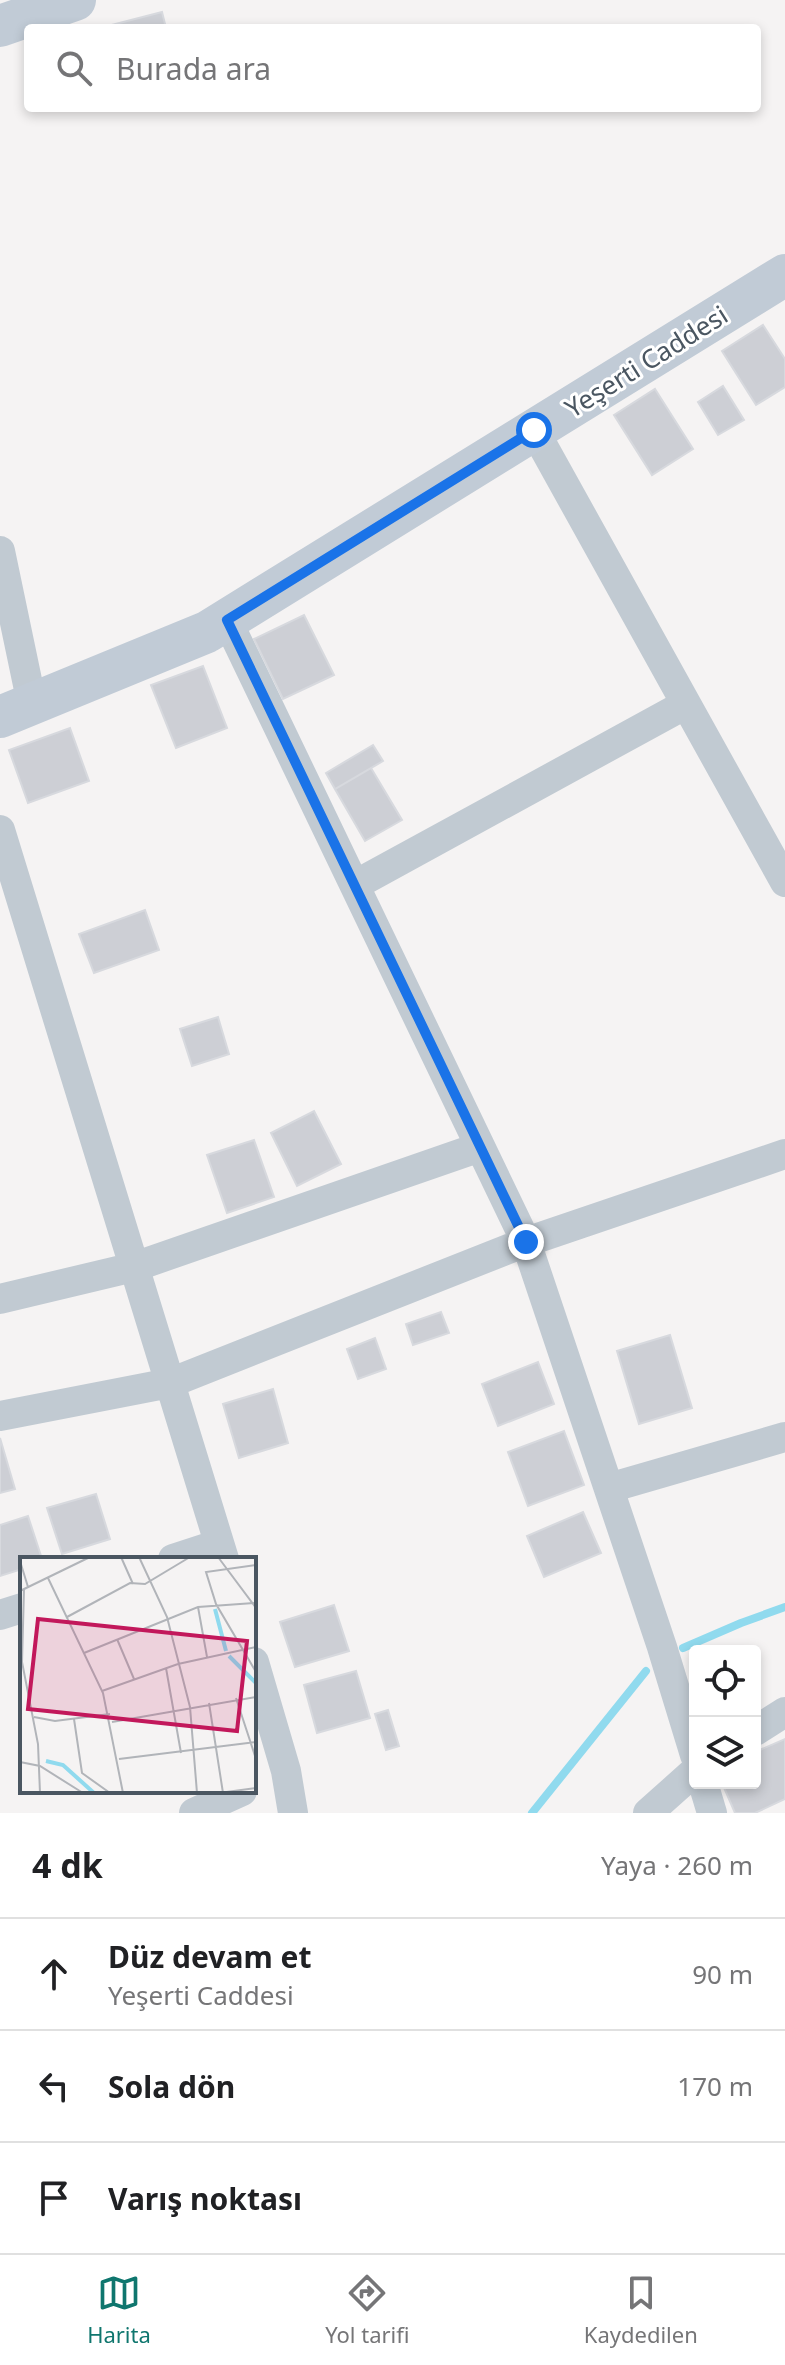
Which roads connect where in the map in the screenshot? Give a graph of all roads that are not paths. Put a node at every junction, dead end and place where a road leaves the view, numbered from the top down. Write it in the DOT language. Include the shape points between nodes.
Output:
graph roads {
  1 [pos="75,0"];
  2 [pos="0,26"];
  3 [pos="785,275"];
  4 [pos="534,430"];
  5 [pos="0,551"];
  6 [pos="227,620"];
  7 [pos="686,704"];
  8 [pos="16,710"];
  9 [pos="0,830"];
  10 [pos="785,882"];
  11 [pos="355,885"];
  12 [pos="480,1147"];
  13 [pos="785,1154"];
  14 [pos="526,1242"];
  15 [pos="134,1267"];
  16 [pos="0,1299"];
  17 [pos="170,1383"];
  18 [pos="0,1416"];
  19 [pos="785,1437"];
  20 [pos="609,1488"];
  21 [pos="222,1552"];
  22 [pos="187,1557"];
  23 [pos="20,1609"];
  24 [pos="0,1615"];
  25 [pos="256,1669"];
  26 [pos="785,1712"];
  27 [pos="761,1727"];
  28 [pos="689,1735"];
  29 [pos="286,1771"];
  30 [pos="689,1776"];
  31 [pos="256,1785"];
  32 [pos="705,1789"];
  33 [pos="238,1793"];
  34 [pos="194,1813"];
  35 [pos="293,1813"];
  36 [pos="648,1813"];
  37 [pos="712,1813"];
  1 -- 2 [label="street"];
  3 -- 4 [label="street, Yeşerti Caddesi"];
  4 -- 6 [label="street, Yeşerti Caddesi"];
  4 -- 7 [label="street"];
  5 -- 8 [label="street"];
  6 -- 8 [label="street, Yeşerti Caddesi"];
  6 -- 11 [label="street"];
  7 -- 10 [label="street"];
  7 -- 11 [label="street"];
  9 -- 15 [label="street"];
  11 -- 12 [label="street"];
  12 -- 14 [label="street"];
  12 -- 15 [label="street"];
  13 -- 14 [label="street"];
  14 -- 17 [label="street"];
  14 -- 20 [label="street"];
  15 -- 16 [label="street"];
  15 -- 17 [label="street"];
  17 -- 18 [label="street"];
  17 -- 21 [label="street"];
  19 -- 20 [label="street"];
  20 -- 28 [label="street"];
  21 -- 22 [label="street"];
  23 -- 24 [label="street"];
  25 -- 29 [label="street"];
  26 -- 27 [label="street"];
  29 -- 31 [label="street"];
  29 -- 35 [label="street"];
  30 -- 36 [label="street"];
  32 -- 37 [label="street"];
  33 -- 34 [label="street"];
}
